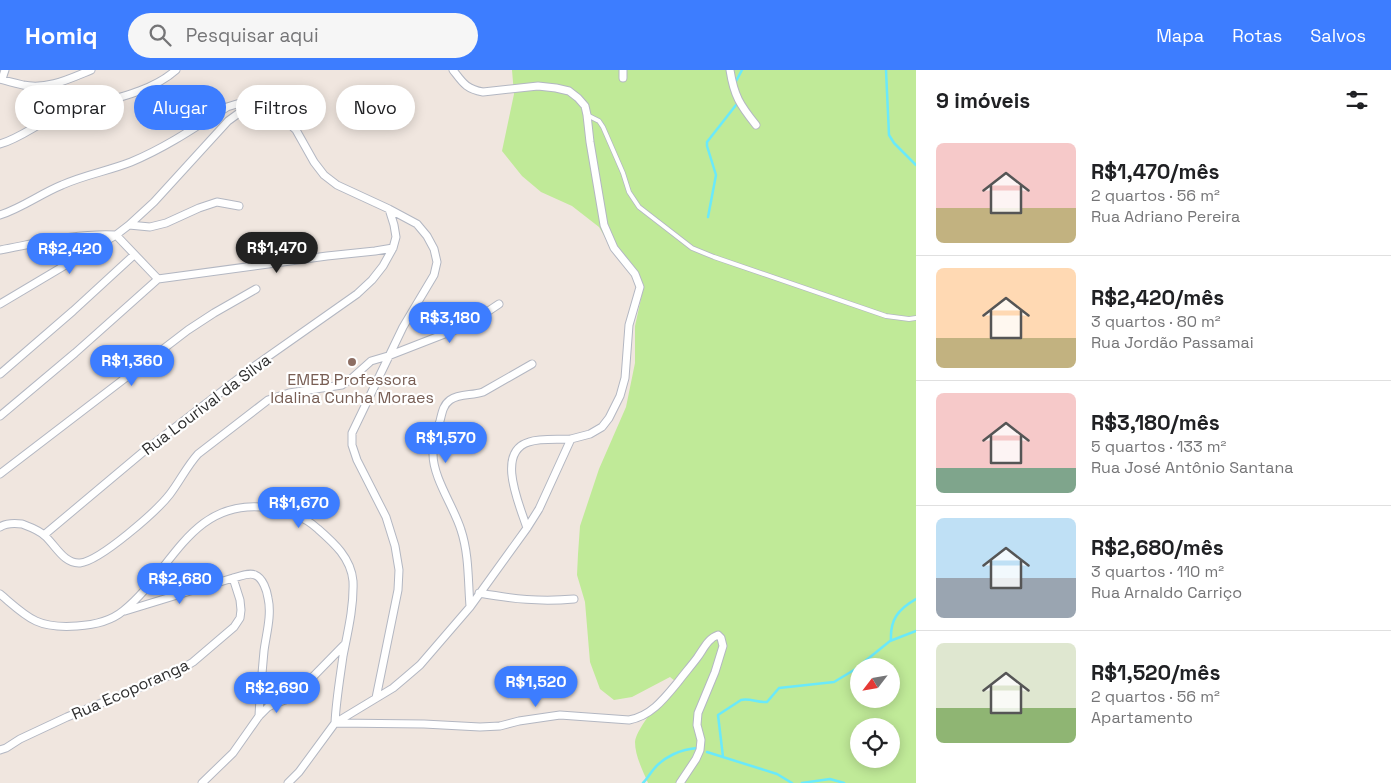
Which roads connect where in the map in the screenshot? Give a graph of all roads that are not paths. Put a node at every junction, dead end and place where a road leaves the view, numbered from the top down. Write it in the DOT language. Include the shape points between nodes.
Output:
graph roads {
  1 [pos="5,70"];
  2 [pos="91,70"];
  3 [pos="176,70"];
  4 [pos="453,70"];
  5 [pos="623,70"];
  6 [pos="730,70"];
  7 [pos="623,78"];
  8 [pos="1,79"];
  9 [pos="236,104"];
  10 [pos="236,115"];
  11 [pos="587,115"];
  12 [pos="756,125"];
  13 [pos="296,130"];
  14 [pos="0,144"];
  15 [pos="239,206"];
  16 [pos="389,209"];
  17 [pos="0,215"];
  18 [pos="129,225"];
  19 [pos="116,235"];
  20 [pos="393,248"];
  21 [pos="0,250"];
  22 [pos="134,255"];
  23 [pos="158,279"];
  24 [pos="256,289"];
  25 [pos="13,297"];
  26 [pos="0,299"];
  27 [pos="0,304"];
  28 [pos="499,304"];
  29 [pos="916,318"];
  30 [pos="388,356"];
  31 [pos="532,364"];
  32 [pos="0,374"];
  33 [pos="0,416"];
  34 [pos="571,439"];
  35 [pos="0,474"];
  36 [pos="0,527"];
  37 [pos="527,528"];
  38 [pos="44,535"];
  39 [pos="233,578"];
  40 [pos="479,593"];
  41 [pos="0,594"];
  42 [pos="574,599"];
  43 [pos="470,607"];
  44 [pos="122,612"];
  45 [pos="346,642"];
  46 [pos="376,698"];
  47 [pos="259,716"];
  48 [pos="335,723"];
  49 [pos="0,750"];
  50 [pos="202,783"];
  51 [pos="288,783"];
  52 [pos="680,783"];
  1 -- 8 [label="street"];
  2 -- 8 [label="street" via="48,85 24,85"];
  3 -- 14 [label="street" via="149,87 59,115"];
  4 -- 11 [label="street" via="470,89 483,92 538,86 569,91 585,106"];
  5 -- 7 [label="street"];
  6 -- 12 [label="street" via="736,97"];
  9 -- 17 [label="street" via="146,155 51,189"];
  10 -- 18 [label="street"];
  11 -- 29 [label="lane" via="603,126 634,200 692,248 886,316"];
  11 -- 34 [label="street" via="604,225 614,248 635,274 640,286 629,325 625,378 620,396 602,427"];
  13 -- 16 [label="street" via="324,175 337,185"];
  15 -- 18 [label="street" via="218,202 166,223 150,227"];
  16 -- 20 [label="street, Rua Lourival da Silva" via="396,237"];
  16 -- 30 [label="street" via="417,224 427,236 438,262 434,275"];
  18 -- 19 [label="street"];
  19 -- 21 [label="street" via="76,236"];
  19 -- 22 [label="street"];
  19 -- 25 [label="street"];
  20 -- 23 [label="street"];
  20 -- 38 [label="street, Rua Lourival da Silva" via="383,266 357,294 256,365 143,452"];
  22 -- 23 [label="street"];
  22 -- 32 [label="street"];
  23 -- 33 [label="street"];
  24 -- 35 [label="street" via="188,330"];
  25 -- 26 [label="street"];
  25 -- 27 [label="street"];
  28 -- 30 [label="street" via="460,328"];
  30 -- 38 [label="street" via="371,361 342,384 268,400 198,454 153,512 93,559 72,562"];
  30 -- 46 [label="street" via="352,433 357,460 386,517 399,570 398,590"];
  31 -- 43 [label="street" via="483,392 460,395 449,401 434,437 432,455 437,473 465,545"];
  34 -- 37 [label="street"];
  34 -- 37 [label="street" via="529,442 517,449 513,456 512,474"];
  36 -- 38 [label="street" via="16,523"];
  37 -- 40 [label="street"];
  39 -- 44 [label="street"];
  39 -- 47 [label="street" via="256,575 268,598"];
  39 -- 49 [label="street, Rua Ecoporanga" via="240,600 240,618 193,662 175,673 67,717"];
  40 -- 42 [label="street" via="533,601"];
  40 -- 43 [label="street"];
  41 -- 44 [label="street" via="37,622 48,625 92,624"];
  43 -- 46 [label="street" via="420,665"];
  44 -- 45 [label="street" via="197,528 230,510 248,506 272,508 312,523 342,553 353,580"];
  45 -- 47 [label="street" via="299,691 271,705"];
  45 -- 48 [label="street"];
  46 -- 48 [label="street"];
  47 -- 50 [label="street" via="233,754"];
  48 -- 51 [label="street"];
  48 -- 52 [label="street" via="480,727 560,715 638,718 663,700 711,638 718,635 723,646 698,713 700,750"];
}
